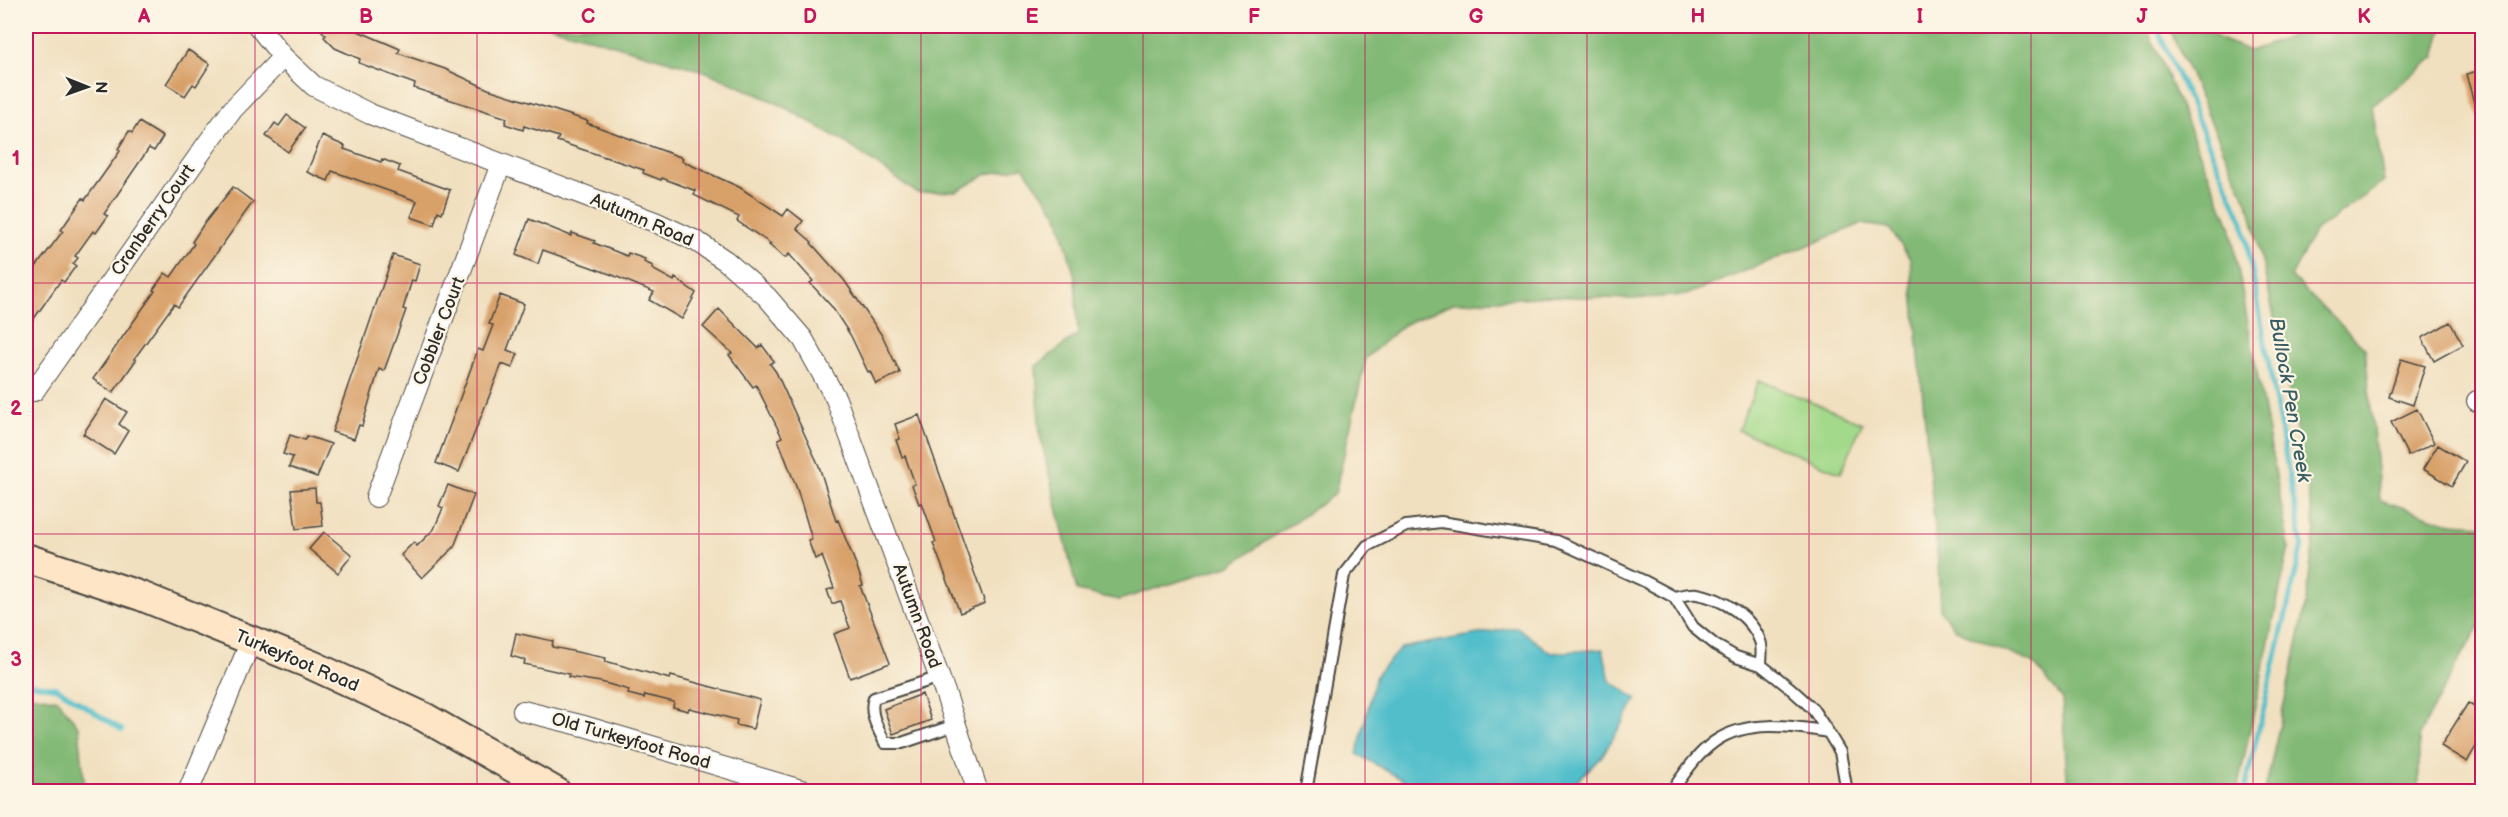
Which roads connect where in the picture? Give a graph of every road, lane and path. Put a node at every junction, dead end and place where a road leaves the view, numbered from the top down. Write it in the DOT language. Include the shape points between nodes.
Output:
graph roads {
  1 [pos="258,26"];
  2 [pos="283,57"];
  3 [pos="501,164"];
  4 [pos="34,392"];
  5 [pos="376,497"];
  6 [pos="26,558"];
  7 [pos="1674,597"];
  8 [pos="251,641"];
  9 [pos="1761,665"];
  10 [pos="940,677"];
  11 [pos="523,711"];
  12 [pos="956,725"];
  13 [pos="1828,732"];
  14 [pos="188,792"];
  15 [pos="556,792"];
  16 [pos="808,792"];
  17 [pos="978,792"];
  18 [pos="1306,792"];
  19 [pos="1671,792"];
  20 [pos="1847,792"];
  1 -- 2 [label="street, Autumn Road"];
  2 -- 3 [label="street, Autumn Road" via="314,86 370,114"];
  2 -- 4 [label="street, Cranberry Court" via="233,109"];
  3 -- 5 [label="street, Cobbler Court"];
  3 -- 10 [label="street, Autumn Road" via="696,241 767,297 804,339 836,399"];
  6 -- 8 [label="main road, Turkeyfoot Road" via="141,596"];
  7 -- 9 [label="lane" via="1693,627 1715,645"];
  7 -- 9 [label="lane" via="1696,593 1740,613 1754,626 1762,644"];
  7 -- 18 [label="lane" via="1557,541 1441,522 1406,526 1367,546 1344,575"];
  8 -- 14 [label="street"];
  8 -- 15 [label="main road, Turkeyfoot Road" via="424,717"];
  9 -- 13 [label="lane" via="1812,708"];
  10 -- 12 [label="street, Autumn Road"];
  10 -- 12 [label="lane" via="874,698 874,720 885,743 902,743"];
  11 -- 16 [label="street, Old Turkeyfoot Road"];
  12 -- 17 [label="street, Autumn Road"];
  13 -- 19 [label="lane" via="1786,725 1743,730 1715,741"];
  13 -- 20 [label="lane" via="1840,752"];
}
